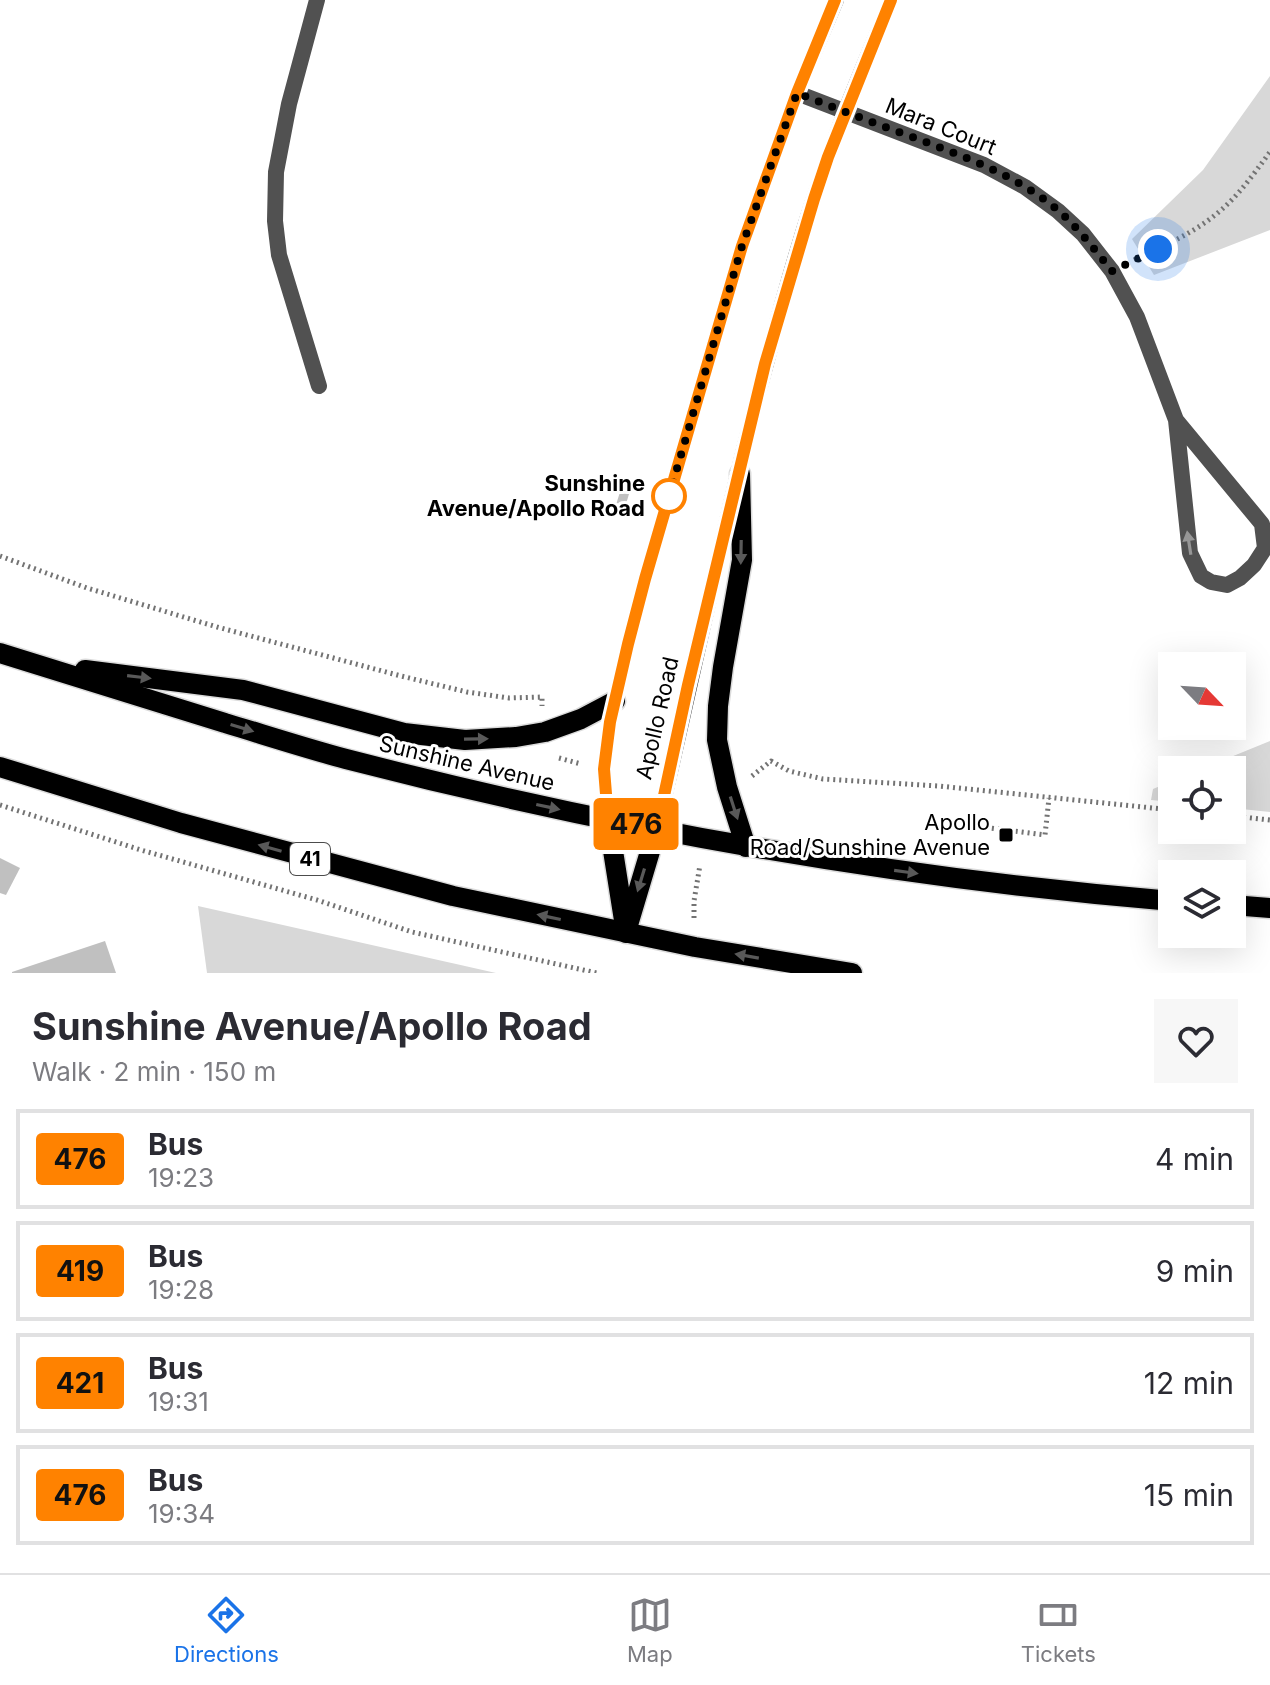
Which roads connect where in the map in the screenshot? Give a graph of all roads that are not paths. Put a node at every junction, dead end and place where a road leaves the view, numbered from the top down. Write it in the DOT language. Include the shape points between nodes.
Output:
graph roads {
  1 [pos="317,0"];
  2 [pos="836,0"];
  3 [pos="891,0"];
  4 [pos="797,93"];
  5 [pos="845,112"];
  6 [pos="319,386"];
  7 [pos="1176,420"];
  8 [pos="740,474"];
  9 [pos="0,653"];
  10 [pos="33,664"];
  11 [pos="615,701"];
  12 [pos="0,767"];
  13 [pos="608,819"];
  14 [pos="657,828"];
  15 [pos="746,847"];
  16 [pos="1158,900"];
  17 [pos="1246,906"];
  18 [pos="1270,908"];
  19 [pos="626,933"];
  20 [pos="852,973"];
  1 -- 6 [label="street" via="286,118 276,172 275,221 279,255"];
  2 -- 4 [label="street, Apollo Road"];
  3 -- 5 [label="street, Apollo Road"];
  4 -- 5 [label="street, Mara Court"];
  4 -- 11 [label="street, Apollo Road" via="742,246"];
  5 -- 7 [label="street, Mara Court" via="984,165 1025,187 1083,234 1112,271 1137,317"];
  5 -- 8 [label="street, Apollo Road" via="765,364"];
  7 -- 7 [label="street, Mara Court, one-way" via="1262,524 1265,548 1254,565 1227,585 1201,576 1190,553"];
  8 -- 14 [label="street, Apollo Road"];
  8 -- 15 [label="main road, one-way" via="742,560 721,680 717,740"];
  9 -- 10 [label="main road, Sunshine Avenue"];
  10 -- 11 [label="main road, one-way" via="243,690 404,733 465,740 545,732"];
  10 -- 13 [label="main road, Sunshine Avenue, one-way" via="342,758"];
  11 -- 13 [label="street, Apollo Road" via="604,769"];
  19 -- 12 [label="main road, 41, one-way" via="291,854"];
  13 -- 14 [label="main road, Sunshine Avenue"];
  13 -- 19 [label="main road, Apollo Road"];
  14 -- 15 [label="main road, Sunshine Avenue"];
  14 -- 19 [label="main road, Apollo Road, one-way"];
  15 -- 16 [label="main road, Sunshine Avenue, one-way" via="981,882"];
  17 -- 18 [label="main road"];
  20 -- 19 [label="main road, 41, one-way"];
}
